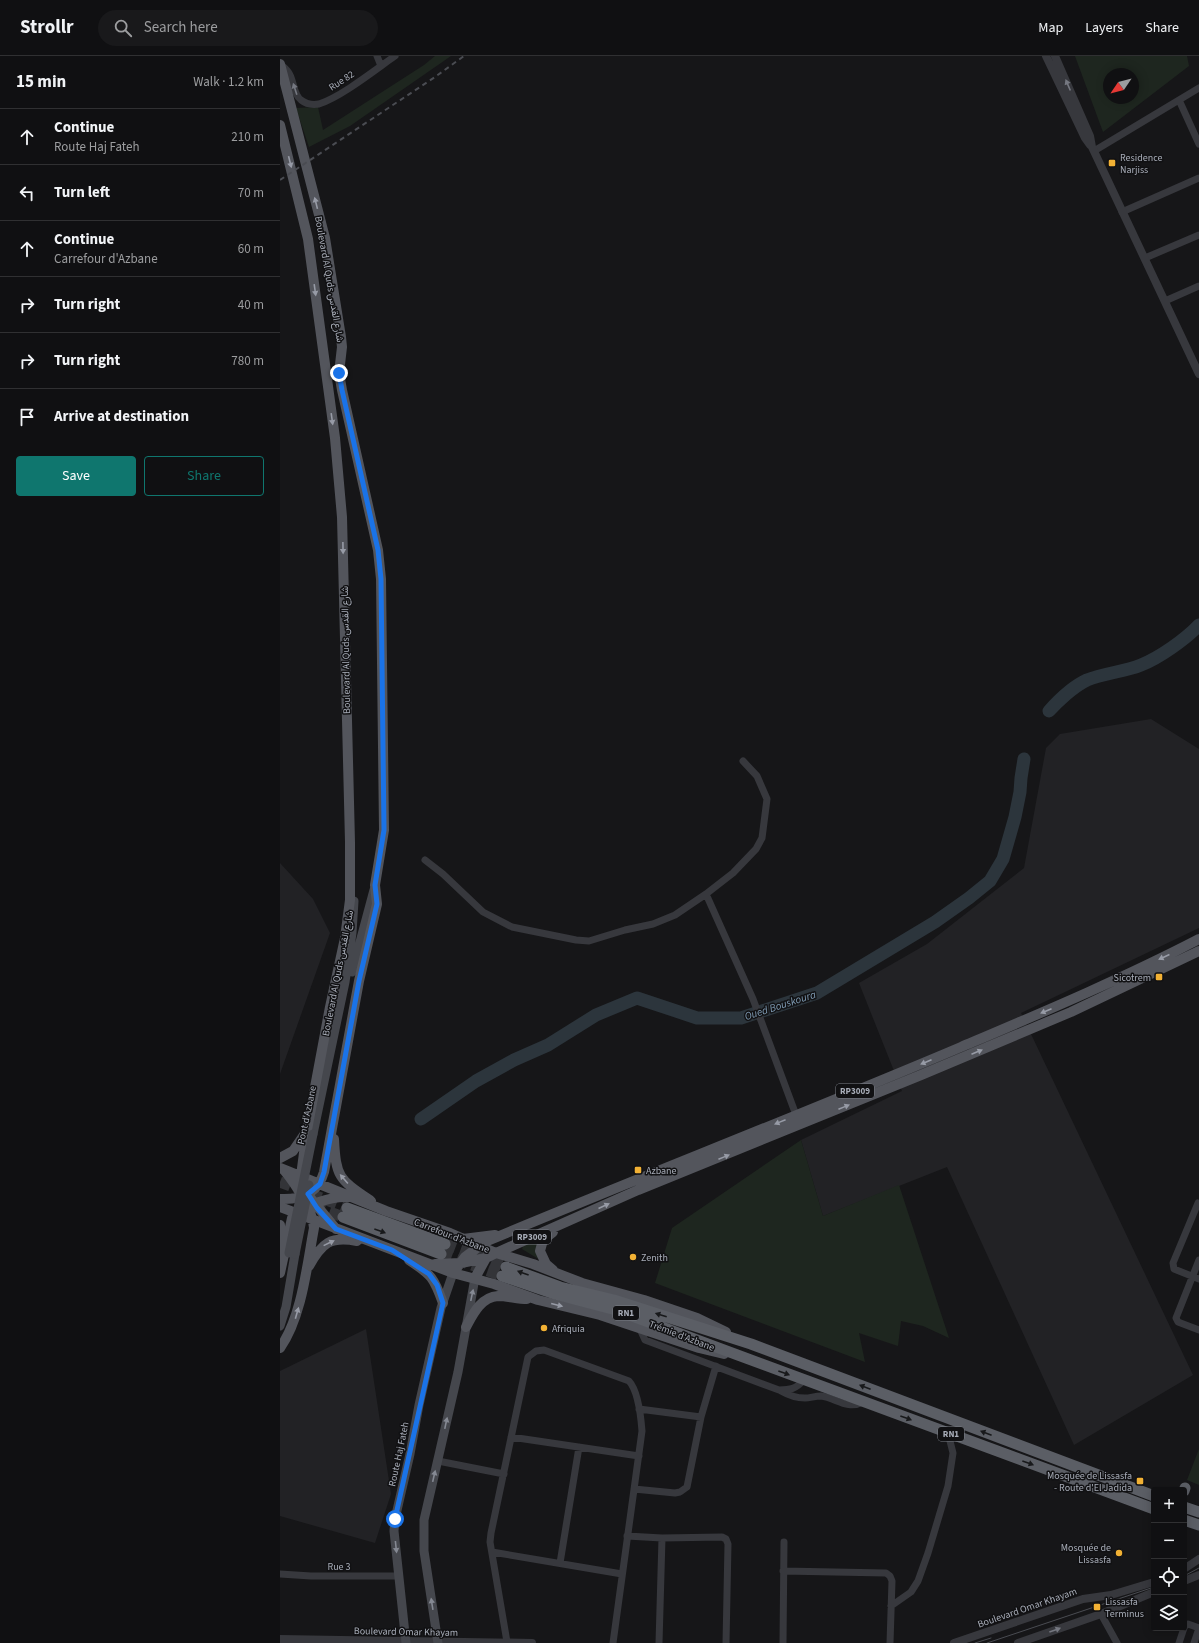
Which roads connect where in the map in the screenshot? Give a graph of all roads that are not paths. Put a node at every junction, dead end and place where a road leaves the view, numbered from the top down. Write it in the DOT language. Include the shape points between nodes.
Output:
graph roads {
  1 [pos="377,56"];
  2 [pos="395,56"];
  3 [pos="1046,56"];
  4 [pos="1055,56"];
  5 [pos="280,64"];
  6 [pos="381,66"];
  7 [pos="1199,88"];
  8 [pos="1179,100"];
  9 [pos="280,125"];
  10 [pos="1199,144"];
  11 [pos="1093,149"];
  12 [pos="1199,178"];
  13 [pos="1122,212"];
  14 [pos="1199,235"];
  15 [pos="1145,258"];
  16 [pos="1199,286"];
  17 [pos="1165,301"];
  18 [pos="1199,374"];
  19 [pos="743,761"];
  20 [pos="350,842"];
  21 [pos="425,860"];
  22 [pos="375,885"];
  23 [pos="706,894"];
  24 [pos="1199,939"];
  25 [pos="1199,951"];
  26 [pos="347,982"];
  27 [pos="796,1115"];
  28 [pos="333,1116"];
  29 [pos="313,1134"];
  30 [pos="280,1158"];
  31 [pos="284,1171"];
  32 [pos="301,1176"];
  33 [pos="320,1184"];
  34 [pos="304,1195"];
  35 [pos="350,1197"];
  36 [pos="335,1198"];
  37 [pos="280,1202"];
  38 [pos="1198,1203"];
  39 [pos="311,1206"];
  40 [pos="386,1211"];
  41 [pos="345,1213"];
  42 [pos="297,1214"];
  43 [pos="314,1220"];
  44 [pos="568,1222"];
  45 [pos="280,1225"];
  46 [pos="336,1229"];
  47 [pos="507,1233"];
  48 [pos="460,1238"];
  49 [pos="377,1244"];
  50 [pos="479,1246"];
  51 [pos="443,1249"];
  52 [pos="392,1250"];
  53 [pos="288,1254"];
  54 [pos="490,1254"];
  55 [pos="467,1260"];
  56 [pos="1199,1260"];
  57 [pos="429,1263"];
  58 [pos="280,1273"];
  59 [pos="305,1273"];
  60 [pos="453,1273"];
  61 [pos="556,1273"];
  62 [pos="475,1278"];
  63 [pos="1196,1278"];
  64 [pos="494,1284"];
  65 [pos="537,1299"];
  66 [pos="443,1303"];
  67 [pos="280,1308"];
  68 [pos="280,1326"];
  69 [pos="466,1327"];
  70 [pos="1198,1327"];
  71 [pos="640,1329"];
  72 [pos="751,1344"];
  73 [pos="280,1348"];
  74 [pos="747,1359"];
  75 [pos="716,1366"];
  76 [pos="804,1380"];
  77 [pos="779,1390"];
  78 [pos="863,1402"];
  79 [pos="639,1408"];
  80 [pos="701,1417"];
  81 [pos="948,1433"];
  82 [pos="511,1437"];
  83 [pos="579,1447"];
  84 [pos="639,1456"];
  85 [pos="438,1461"];
  86 [pos="504,1474"];
  87 [pos="634,1489"];
  88 [pos="1151,1495"];
  89 [pos="1151,1508"];
  90 [pos="1187,1508"];
  91 [pos="1199,1512"];
  92 [pos="1187,1521"];
  93 [pos="1199,1525"];
  94 [pos="627,1536"];
  95 [pos="662,1538"];
  96 [pos="784,1542"];
  97 [pos="492,1552"];
  98 [pos="1199,1559"];
  99 [pos="560,1563"];
  100 [pos="1187,1567"];
  101 [pos="783,1571"];
  102 [pos="280,1574"];
  103 [pos="622,1574"];
  104 [pos="1199,1575"];
  105 [pos="399,1576"];
  106 [pos="1187,1579"];
  107 [pos="1151,1583"];
  108 [pos="1151,1593"];
  109 [pos="891,1606"];
  110 [pos="1101,1614"];
  111 [pos="1187,1625"];
  112 [pos="1199,1628"];
  113 [pos="1183,1631"];
  114 [pos="280,1639"];
  115 [pos="405,1642"];
  116 [pos="507,1642"];
  117 [pos="438,1643"];
  118 [pos="532,1643"];
  119 [pos="613,1643"];
  120 [pos="659,1643"];
  121 [pos="726,1643"];
  122 [pos="783,1643"];
  123 [pos="890,1643"];
  124 [pos="954,1643"];
  125 [pos="1018,1643"];
  126 [pos="1117,1643"];
  127 [pos="1180,1643"];
  128 [pos="1194,1643"];
  1 -- 6 [label="street"];
  2 -- 6 [label="street, Rue 82"];
  3 -- 11 [label="street" via="1084,138"];
  11 -- 4 [label="street, one-way" via="1090,136"];
  6 -- 5 [label="street, Rue 82, one-way" via="336,96 317,104 310,104 298,97 291,76"];
  22 -- 5 [label="main road, Boulevard Al Quds شارع القدس, one-way" via="384,830 381,579 378,550 339,373 341,337 325,238"];
  7 -- 8 [label="street"];
  8 -- 10 [label="street"];
  8 -- 11 [label="street"];
  9 -- 20 [label="main road, Boulevard Al Quds شارع القدس, one-way" via="308,239 335,438 342,517"];
  11 -- 13 [label="street"];
  12 -- 13 [label="street"];
  13 -- 15 [label="street"];
  14 -- 15 [label="street"];
  15 -- 17 [label="street"];
  16 -- 17 [label="street"];
  17 -- 18 [label="street"];
  19 -- 23 [label="street" via="757,776 767,799 762,838 749,857"];
  20 -- 26 [label="main road" via="354,903"];
  20 -- 29 [label="main road, Boulevard Al Quds شارع القدس" via="350,900 345,938 330,1007"];
  21 -- 23 [label="street" via="483,912 499,921 524,930 576,940 589,941 653,924 675,915"];
  22 -- 26 [label="main road"];
  22 -- 28 [label="main road, Boulevard Al Quds شارع القدس" via="377,904"];
  23 -- 27 [label="street" via="753,999"];
  24 -- 27 [label="main road, RP3009, one-way" via="1067,1002"];
  44 -- 25 [label="main road, RP3009, one-way" via="638,1190 878,1094 1064,1015"];
  26 -- 29 [label="main road, Pont d'Azbane"];
  27 -- 47 [label="main road, RP3009, one-way"];
  28 -- 33 [label="main road, Boulevard Al Quds شارع القدس"];
  40 -- 28 [label="main road, one-way" via="353,1189 339,1174 335,1163"];
  29 -- 30 [label="main road"];
  29 -- 32 [label="main road, Boulevard Al Quds شارع القدس"];
  29 -- 53 [label="main road, Pont d'Azbane, bridge"];
  31 -- 32 [label="main road, Carrefour d'Azbane"];
  31 -- 34 [label="main road"];
  31 -- 37 [label="main road" via="291,1188"];
  32 -- 33 [label="main road, Carrefour d'Azbane"];
  32 -- 34 [label="main road"];
  33 -- 34 [label="main road"];
  33 -- 35 [label="main road, Carrefour d'Azbane"];
  34 -- 37 [label="main road"];
  34 -- 39 [label="main road"];
  35 -- 36 [label="main road"];
  35 -- 40 [label="main road, Carrefour d'Azbane"];
  36 -- 39 [label="main road"];
  36 -- 46 [label="main road" via="329,1203 327,1212"];
  37 -- 42 [label="main road"];
  38 -- 63 [label="street" via="1173,1262 1174,1269"];
  39 -- 42 [label="main road"];
  39 -- 43 [label="main road"];
  39 -- 46 [label="main road"];
  40 -- 48 [label="main road, Carrefour d'Azbane"];
  41 -- 51 [label="highway"];
  42 -- 43 [label="main road"];
  42 -- 58 [label="main road" via="290,1221"];
  43 -- 46 [label="main road"];
  43 -- 59 [label="main road"];
  44 -- 54 [label="main road, RP3009"];
  44 -- 61 [label="main road" via="548,1236 540,1246 542,1258"];
  45 -- 53 [label="main road"];
  46 -- 49 [label="main road"];
  47 -- 48 [label="main road"];
  47 -- 50 [label="main road, RP3009"];
  47 -- 54 [label="main road" via="494,1244"];
  48 -- 50 [label="main road, Carrefour d'Azbane"];
  48 -- 55 [label="main road"];
  49 -- 52 [label="main road"];
  59 -- 49 [label="main road, one-way" via="321,1247 329,1241 348,1239"];
  50 -- 54 [label="main road, Carrefour d'Azbane"];
  50 -- 55 [label="main road"];
  52 -- 57 [label="main road"];
  52 -- 66 [label="main road" via="429,1274 437,1285"];
  53 -- 67 [label="main road"];
  53 -- 68 [label="main road" via="286,1306"];
  54 -- 55 [label="main road"];
  54 -- 61 [label="main road"];
  54 -- 62 [label="main road, Carrefour d'Azbane"];
  54 -- 64 [label="main road" via="486,1272"];
  55 -- 57 [label="main road"];
  55 -- 60 [label="main road"];
  55 -- 62 [label="main road"];
  56 -- 63 [label="street"];
  57 -- 60 [label="main road"];
  73 -- 59 [label="main road, one-way" via="293,1326"];
  60 -- 62 [label="main road"];
  60 -- 66 [label="main road, Route Haj Fateh"];
  61 -- 72 [label="main road" via="697,1318"];
  62 -- 64 [label="main road"];
  69 -- 62 [label="main road, one-way"];
  63 -- 70 [label="street" via="1176,1318 1178,1322"];
  64 -- 65 [label="main road"];
  65 -- 69 [label="main road" via="498,1296 491,1298 476,1310"];
  65 -- 71 [label="main road, one-way" via="600,1315"];
  66 -- 105 [label="main road, Route Haj Fateh, one-way" via="395,1519"];
  85 -- 69 [label="main road, one-way"];
  71 -- 74 [label="main road" via="699,1348"];
  71 -- 75 [label="street" via="645,1340"];
  72 -- 74 [label="highway, Trémie d'Azbane / RN1, one-way" via="614,1300 504,1272 555,1294 616,1310"];
  88 -- 72 [label="highway, RN1, one-way"];
  74 -- 76 [label="highway, RN1, one-way"];
  75 -- 77 [label="street"];
  75 -- 80 [label="street"];
  76 -- 77 [label="street" via="790,1390"];
  76 -- 78 [label="highway, RN1"];
  77 -- 78 [label="street" via="788,1396 806,1399 822,1396 856,1406"];
  78 -- 81 [label="highway, RN1, one-way"];
  79 -- 80 [label="street"];
  79 -- 82 [label="street" via="629,1381 544,1350 536,1351 528,1357"];
  79 -- 84 [label="street" via="642,1431"];
  80 -- 87 [label="street" via="688,1485 685,1489 675,1493"];
  81 -- 89 [label="highway, RN1, one-way"];
  81 -- 109 [label="street" via="952,1453 948,1486 936,1529 918,1581 911,1592"];
  82 -- 83 [label="street"];
  82 -- 86 [label="street"];
  83 -- 84 [label="street"];
  83 -- 99 [label="street"];
  84 -- 87 [label="street"];
  85 -- 86 [label="street"];
  117 -- 85 [label="main road, one-way" via="423,1537 424,1520"];
  86 -- 97 [label="street" via="491,1533"];
  87 -- 94 [label="street"];
  90 -- 91 [label="highway"];
  92 -- 93 [label="highway"];
  94 -- 95 [label="street"];
  94 -- 103 [label="street"];
  95 -- 120 [label="street"];
  95 -- 121 [label="street" via="726,1539"];
  96 -- 101 [label="street"];
  97 -- 99 [label="street"];
  97 -- 116 [label="street"];
  98 -- 100 [label="street"];
  99 -- 103 [label="street"];
  101 -- 109 [label="street" via="886,1573 892,1581"];
  101 -- 122 [label="street"];
  102 -- 105 [label="street, Rue 3"];
  103 -- 119 [label="street"];
  104 -- 106 [label="street"];
  105 -- 115 [label="main road, Route Haj Fateh"];
  107 -- 124 [label="street, Boulevard Omar Khayam" via="1111,1594 1083,1598"];
  108 -- 110 [label="street"];
  109 -- 123 [label="street"];
  125 -- 110 [label="street, one-way"];
  110 -- 126 [label="street"];
  111 -- 112 [label="street"];
  112 -- 128 [label="street"];
  113 -- 127 [label="street"];
  114 -- 115 [label="street, Boulevard Omar Khayam"];
  115 -- 117 [label="street, Boulevard Omar Khayam"];
  116 -- 117 [label="street, Boulevard Omar Khayam"];
  116 -- 118 [label="street, Boulevard Omar Khayam"];
}
